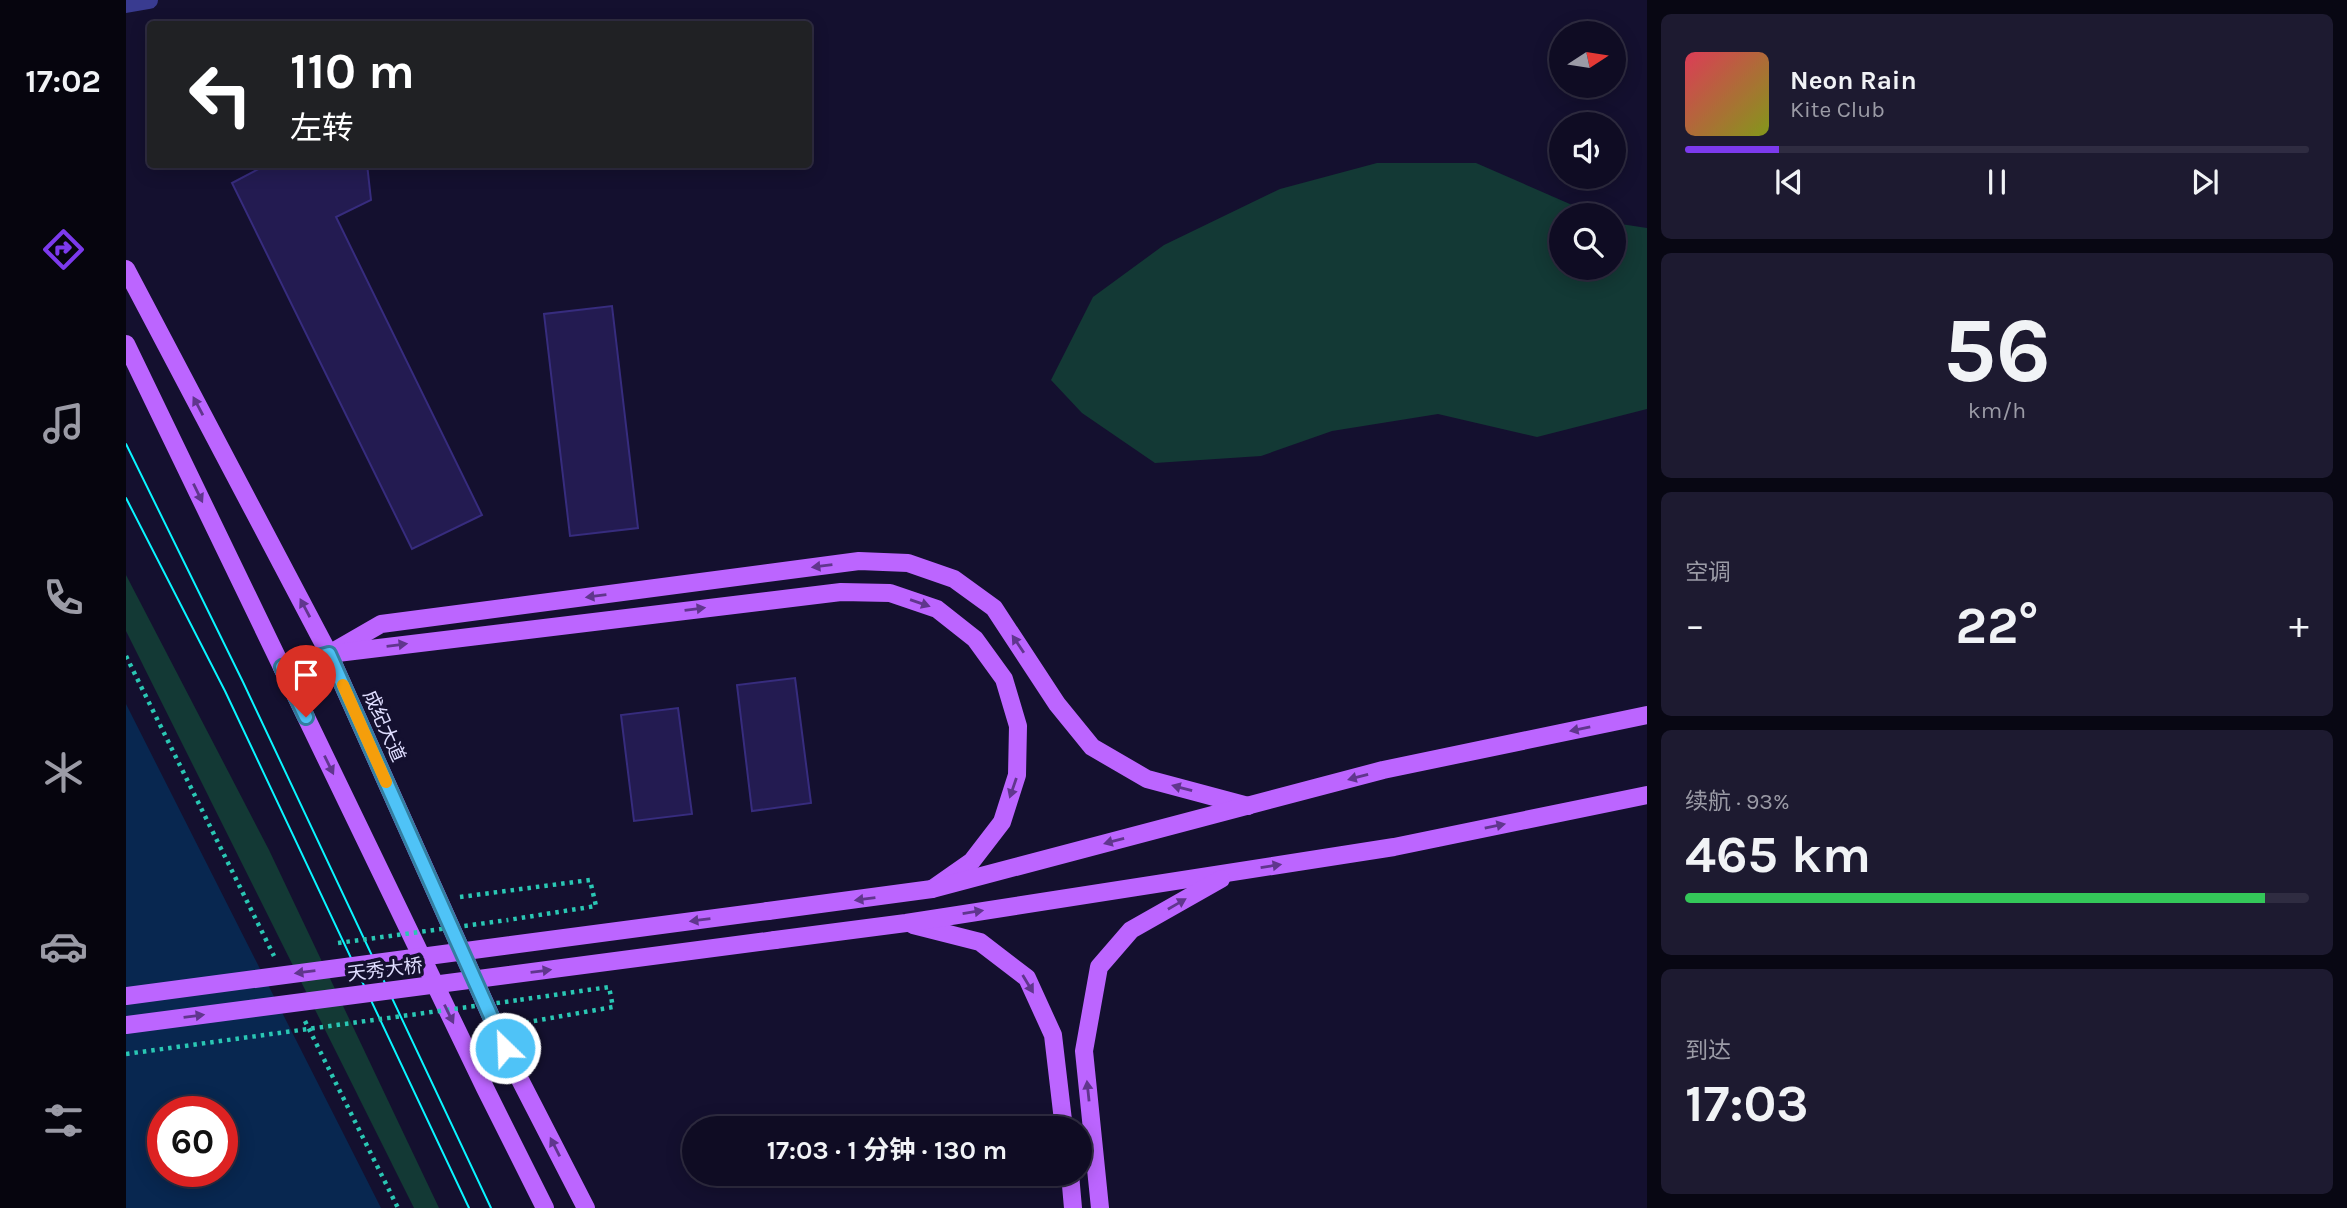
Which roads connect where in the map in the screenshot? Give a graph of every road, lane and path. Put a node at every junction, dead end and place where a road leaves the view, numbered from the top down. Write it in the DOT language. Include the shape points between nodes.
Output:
graph roads {
  1 [pos="149,0"];
  2 [pos="126,4"];
  3 [pos="126,269"];
  4 [pos="126,344"];
  5 [pos="329,654"];
  6 [pos="126,656"];
  7 [pos="282,667"];
  8 [pos="1647,715"];
  9 [pos="1647,794"];
  10 [pos="1248,806"];
  11 [pos="1232,872"];
  12 [pos="932,890"];
  13 [pos="439,899"];
  14 [pos="508,920"];
  15 [pos="906,923"];
  16 [pos="277,964"];
  17 [pos="126,996"];
  18 [pos="302,1013"];
  19 [pos="126,1025"];
  20 [pos="495,1027"];
  21 [pos="126,1054"];
  22 [pos="1062,1116"];
  23 [pos="1071,1186"];
  24 [pos="398,1208"];
  25 [pos="545,1208"];
  26 [pos="586,1208"];
  27 [pos="1073,1208"];
  28 [pos="1100,1208"];
  1 -- 2 [label="street"];
  5 -- 3 [label="main road, 成纪大道, one-way"];
  4 -- 7 [label="main road, one-way"];
  5 -- 7 [label="main road"];
  10 -- 5 [label="main road, one-way" via="1147,779 1092,747 1057,704 994,608 954,579 908,562 859,561 381,624"];
  5 -- 12 [label="main road, one-way" via="841,592 890,593 937,609 975,639 1004,679 1018,726 1017,775 1002,822 972,861"];
  5 -- 13 [label="main road, 成纪大道"];
  6 -- 16 [label="path"];
  7 -- 25 [label="main road, one-way"];
  8 -- 10 [label="main road, 天秀大桥, one-way" via="1384,770"];
  11 -- 9 [label="main road, 天秀大桥, one-way" via="1394,847"];
  10 -- 12 [label="main road, 天秀大桥, one-way"];
  15 -- 11 [label="main road, 天秀大桥, one-way"];
  28 -- 11 [label="main road, one-way" via="1084,1051 1099,967 1131,930"];
  12 -- 17 [label="main road, 天秀大桥, one-way, bridge"];
  13 -- 14 [label="path" via="590,880 596,906"];
  13 -- 20 [label="main road, 成纪大道"];
  19 -- 15 [label="main road, 天秀大桥, one-way, bridge"];
  15 -- 22 [label="main road, one-way" via="980,942 1027,978 1053,1035"];
  18 -- 24 [label="path"];
  20 -- 21 [label="path, bridge" via="613,1007 609,987"];
  26 -- 20 [label="main road, 成纪大道, one-way"];
  23 -- 27 [label="main road"];
}
